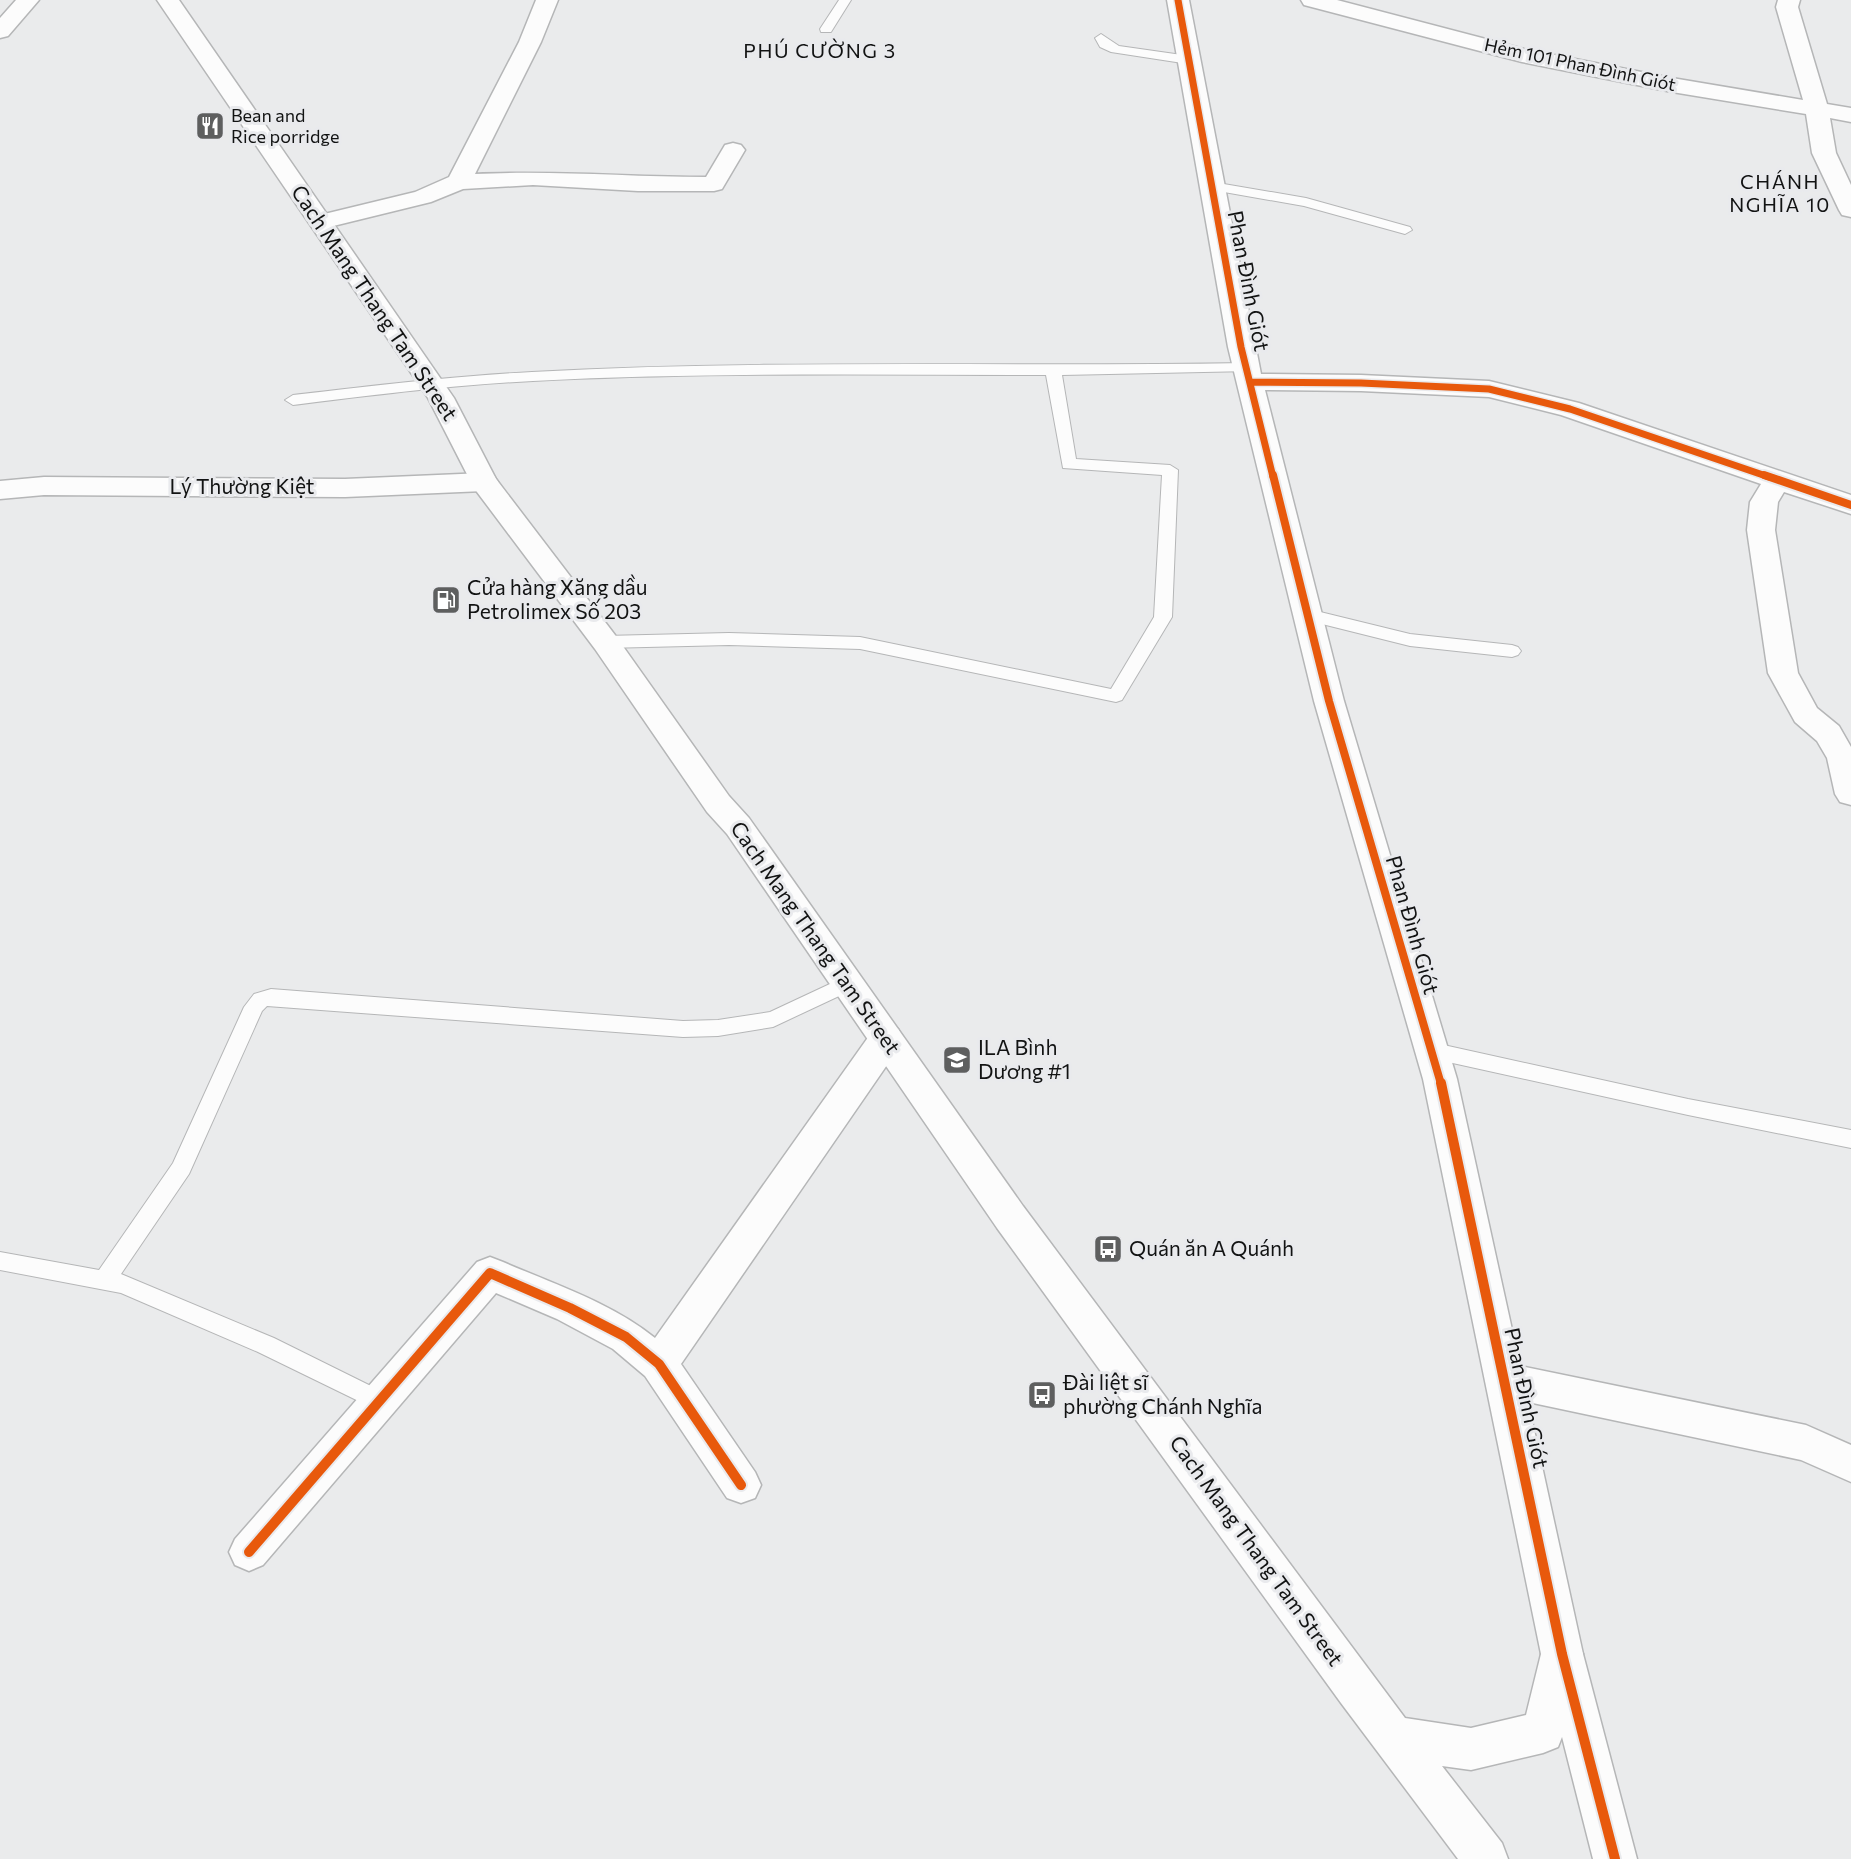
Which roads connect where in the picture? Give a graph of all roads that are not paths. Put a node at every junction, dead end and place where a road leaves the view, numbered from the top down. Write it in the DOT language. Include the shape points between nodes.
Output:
graph roads {
  1 [pos="28,0"];
  2 [pos="168,0"];
  3 [pos="548,0"];
  4 [pos="845,0"];
  5 [pos="1178,0"];
  6 [pos="1312,0"];
  7 [pos="1789,0"];
  8 [pos="826,29"];
  9 [pos="0,31"];
  10 [pos="1101,38"];
  11 [pos="1189,60"];
  12 [pos="1817,110"];
  13 [pos="1851,115"];
  14 [pos="734,150"];
  15 [pos="459,182"];
  16 [pos="1212,186"];
  17 [pos="1851,210"];
  18 [pos="321,222"];
  19 [pos="1405,230"];
  20 [pos="1053,369"];
  21 [pos="1248,375"];
  22 [pos="432,384"];
  23 [pos="293,400"];
  24 [pos="1777,480"];
  25 [pos="484,482"];
  26 [pos="0,490"];
  27 [pos="1851,505"];
  28 [pos="1308,615"];
  29 [pos="605,642"];
  30 [pos="1512,651"];
  31 [pos="1851,794"];
  32 [pos="848,984"];
  33 [pos="886,1039"];
  34 [pos="1430,1050"];
  35 [pos="1851,1139"];
  36 [pos="0,1261"];
  37 [pos="104,1280"];
  38 [pos="659,1364"];
  39 [pos="1503,1380"];
  40 [pos="380,1401"];
  41 [pos="1851,1464"];
  42 [pos="741,1485"];
  43 [pos="249,1552"];
  44 [pos="1562,1654"];
  45 [pos="1396,1738"];
  46 [pos="1486,1859"];
  47 [pos="1615,1859"];
  1 -- 9 [label="street"];
  2 -- 18 [label="street, Cach Mang Thang Tam Street"];
  3 -- 15 [label="street"];
  4 -- 8 [label="lane"];
  5 -- 11 [label="street, Phan Đình Giót"];
  6 -- 12 [label="street, Hẻm 101 Phan Đình Giót" via="1522,55"];
  7 -- 12 [label="street" via="1786,7"];
  10 -- 11 [label="lane" via="1116,49"];
  11 -- 16 [label="street, Phan Đình Giót"];
  12 -- 13 [label="street, Hẻm 101 Phan Đình Giót"];
  12 -- 17 [label="street" via="1824,153"];
  14 -- 15 [label="street" via="714,184 533,178"];
  15 -- 18 [label="street" via="423,197"];
  16 -- 19 [label="lane" via="1306,202"];
  16 -- 21 [label="street, Phan Đình Giót"];
  18 -- 22 [label="street, Cach Mang Thang Tam Street"];
  20 -- 21 [label="lane"];
  20 -- 22 [label="lane" via="580,373"];
  20 -- 29 [label="lane" via="1069,464 1170,470 1163,617 1116,696 860,644 729,639"];
  21 -- 24 [label="street" via="1489,389 1570,409"];
  21 -- 28 [label="street, Phan Đình Giót"];
  22 -- 23 [label="lane"];
  22 -- 25 [label="street, Cach Mang Thang Tam Street"];
  24 -- 27 [label="street"];
  24 -- 31 [label="street" via="1764,502 1761,530 1783,673 1806,715 1828,734 1838,750"];
  25 -- 26 [label="street, Lý Thường Kiệt" via="345,488 44,486"];
  25 -- 29 [label="street, Cach Mang Thang Tam Street"];
  28 -- 30 [label="lane" via="1410,640"];
  28 -- 34 [label="street, Phan Đình Giót" via="1329,701"];
  29 -- 32 [label="street, Cach Mang Thang Tam Street"];
  32 -- 33 [label="street, Cach Mang Thang Tam Street"];
  32 -- 37 [label="lane" via="773,1019 706,1029 261,999 181,1168"];
  33 -- 38 [label="street"];
  33 -- 45 [label="street, Cach Mang Thang Tam Street" via="1010,1217"];
  34 -- 35 [label="lane"];
  34 -- 39 [label="street, Phan Đình Giót" via="1440,1078"];
  36 -- 37 [label="lane"];
  37 -- 40 [label="lane" via="124,1284 266,1345"];
  38 -- 40 [label="street" via="626,1337 490,1273"];
  38 -- 42 [label="street"];
  39 -- 41 [label="street" via="1806,1443"];
  39 -- 44 [label="street, Phan Đình Giót"];
  40 -- 43 [label="street"];
  44 -- 45 [label="street" via="1544,1732 1471,1749"];
  44 -- 47 [label="street, Phan Đình Giót"];
  45 -- 46 [label="street, Cach Mang Thang Tam Street"];
}
